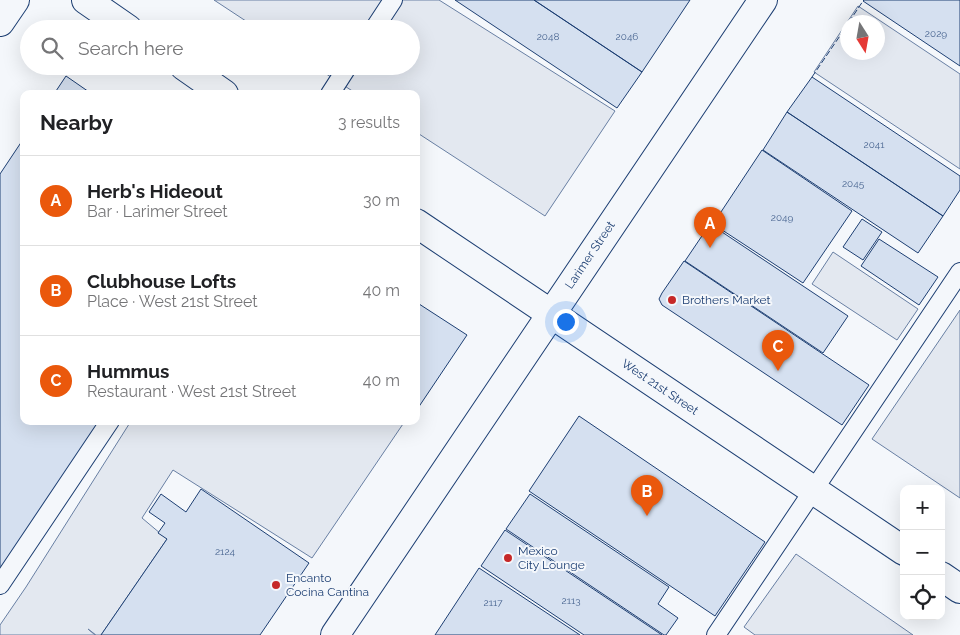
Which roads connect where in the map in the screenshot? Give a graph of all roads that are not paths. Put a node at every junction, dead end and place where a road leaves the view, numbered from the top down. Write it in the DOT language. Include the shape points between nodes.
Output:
graph roads {
  1 [pos="15,0"];
  2 [pos="86,0"];
  3 [pos="393,0"];
  4 [pos="762,0"];
  5 [pos="115,20"];
  6 [pos="380,20"];
  7 [pos="0,22"];
  8 [pos="197,75"];
  9 [pos="342,75"];
  10 [pos="218,90"];
  11 [pos="333,90"];
  12 [pos="420,226"];
  13 [pos="960,272"];
  14 [pos="551,314"];
  15 [pos="107,425"];
  16 [pos="814,490"];
  17 [pos="900,548"];
  18 [pos="945,579"];
  19 [pos="0,585"];
  20 [pos="960,589"];
  21 [pos="335,635"];
  22 [pos="716,635"];
  1 -- 7 [label="street"];
  2 -- 5 [label="street"];
  3 -- 6 [label="lane"];
  4 -- 14 [label="street, Larimer Street"];
  8 -- 10 [label="street"];
  9 -- 11 [label="lane"];
  12 -- 14 [label="street, West 21st Street"];
  13 -- 16 [label="lane"];
  14 -- 16 [label="street, West 21st Street"];
  14 -- 21 [label="street, Larimer Street"];
  15 -- 19 [label="lane"];
  16 -- 17 [label="street, West 21st Street"];
  16 -- 22 [label="lane"];
  18 -- 20 [label="street"];
}
